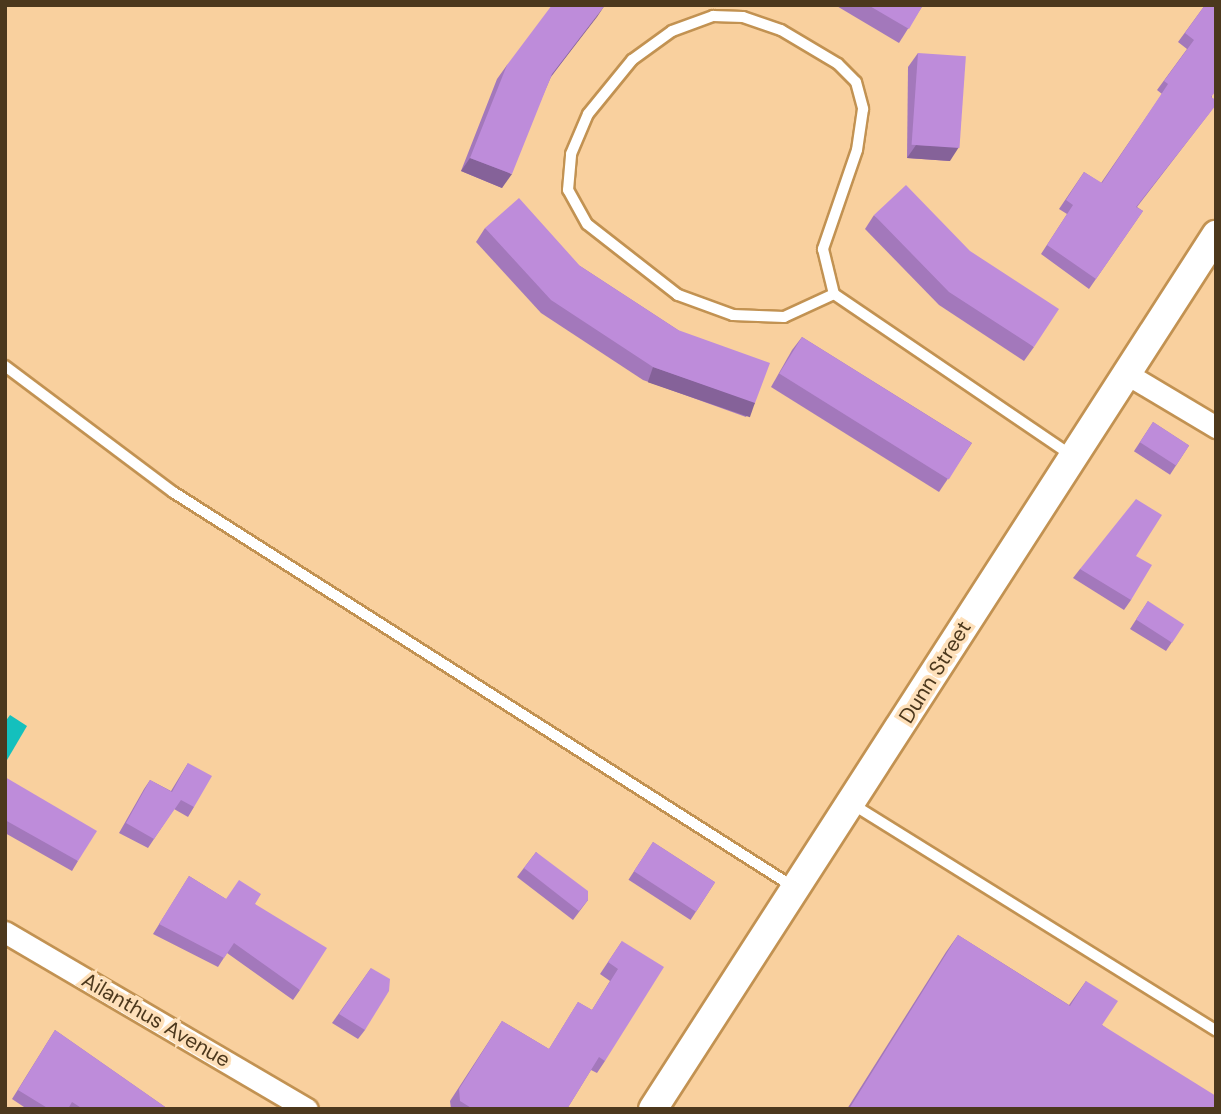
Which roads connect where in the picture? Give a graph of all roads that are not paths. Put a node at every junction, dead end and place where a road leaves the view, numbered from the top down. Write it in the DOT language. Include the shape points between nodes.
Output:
graph roads {
  1 [pos="1216,235"];
  2 [pos="834,294"];
  3 [pos="5,366"];
  4 [pos="1127,374"];
  5 [pos="1216,427"];
  6 [pos="1071,456"];
  7 [pos="852,804"];
  8 [pos="795,888"];
  9 [pos="5,932"];
  10 [pos="1216,1031"];
  11 [pos="307,1109"];
  12 [pos="653,1109"];
  1 -- 4 [label="street, Dunn Street"];
  2 -- 2 [label="lane" via="823,249 857,150 863,109 856,82 781,30 743,16 713,16 672,31 632,60 588,114 571,154 568,190 587,224 678,295 733,315 784,317"];
  2 -- 6 [label="lane"];
  3 -- 8 [label="lane" via="173,492"];
  4 -- 5 [label="street"];
  4 -- 6 [label="street, Dunn Street"];
  6 -- 7 [label="street, Dunn Street"];
  7 -- 8 [label="street, Dunn Street"];
  7 -- 10 [label="lane"];
  8 -- 12 [label="street, Dunn Street"];
  9 -- 11 [label="street, Ailanthus Avenue"];
}
